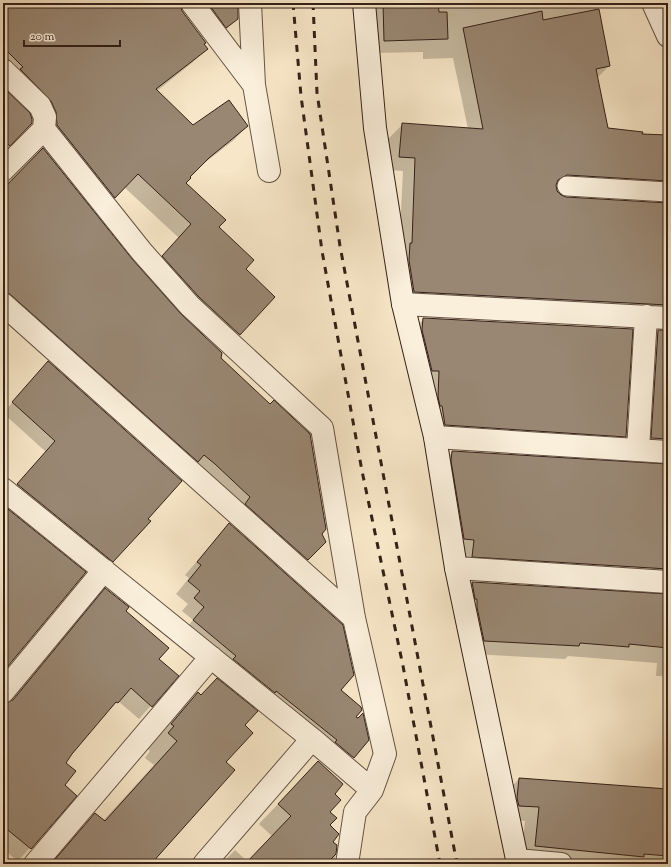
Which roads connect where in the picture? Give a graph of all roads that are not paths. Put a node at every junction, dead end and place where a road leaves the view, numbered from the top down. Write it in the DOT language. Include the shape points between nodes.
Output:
graph roads {
  1 [pos="192,3"];
  2 [pos="250,3"];
  3 [pos="364,3"];
  4 [pos="653,3"];
  5 [pos="668,36"];
  6 [pos="3,70"];
  7 [pos="254,85"];
  8 [pos="44,129"];
  9 [pos="3,170"];
  10 [pos="268,171"];
  11 [pos="568,186"];
  12 [pos="668,192"];
  13 [pos="3,304"];
  14 [pos="403,304"];
  15 [pos="646,316"];
  16 [pos="668,318"];
  17 [pos="435,437"];
  18 [pos="638,450"];
  19 [pos="668,452"];
  20 [pos="3,489"];
  21 [pos="456,568"];
  22 [pos="104,570"];
  23 [pos="668,582"];
  24 [pos="354,618"];
  25 [pos="211,657"];
  26 [pos="3,692"];
  27 [pos="312,738"];
  28 [pos="372,790"];
  29 [pos="517,862"];
  30 [pos="35,864"];
  31 [pos="204,864"];
  32 [pos="347,864"];
  33 [pos="561,864"];
  1 -- 7 [label="street"];
  2 -- 7 [label="street"];
  3 -- 14 [label="street" via="375,128"];
  4 -- 5 [label="street"];
  6 -- 8 [label="street" via="40,106 45,117"];
  7 -- 10 [label="street"];
  8 -- 9 [label="street"];
  8 -- 24 [label="street" via="142,252 190,306 322,428"];
  11 -- 12 [label="lane"];
  13 -- 24 [label="street"];
  14 -- 15 [label="street"];
  14 -- 17 [label="street"];
  15 -- 16 [label="street"];
  15 -- 18 [label="street"];
  17 -- 18 [label="street"];
  17 -- 21 [label="street"];
  18 -- 19 [label="street"];
  20 -- 22 [label="street"];
  21 -- 23 [label="street"];
  21 -- 29 [label="street"];
  22 -- 25 [label="street"];
  22 -- 26 [label="street"];
  24 -- 28 [label="street" via="385,754"];
  25 -- 27 [label="street"];
  25 -- 30 [label="street"];
  27 -- 28 [label="street"];
  27 -- 31 [label="street"];
  28 -- 32 [label="street" via="355,812"];
  29 -- 33 [label="street"];
}
